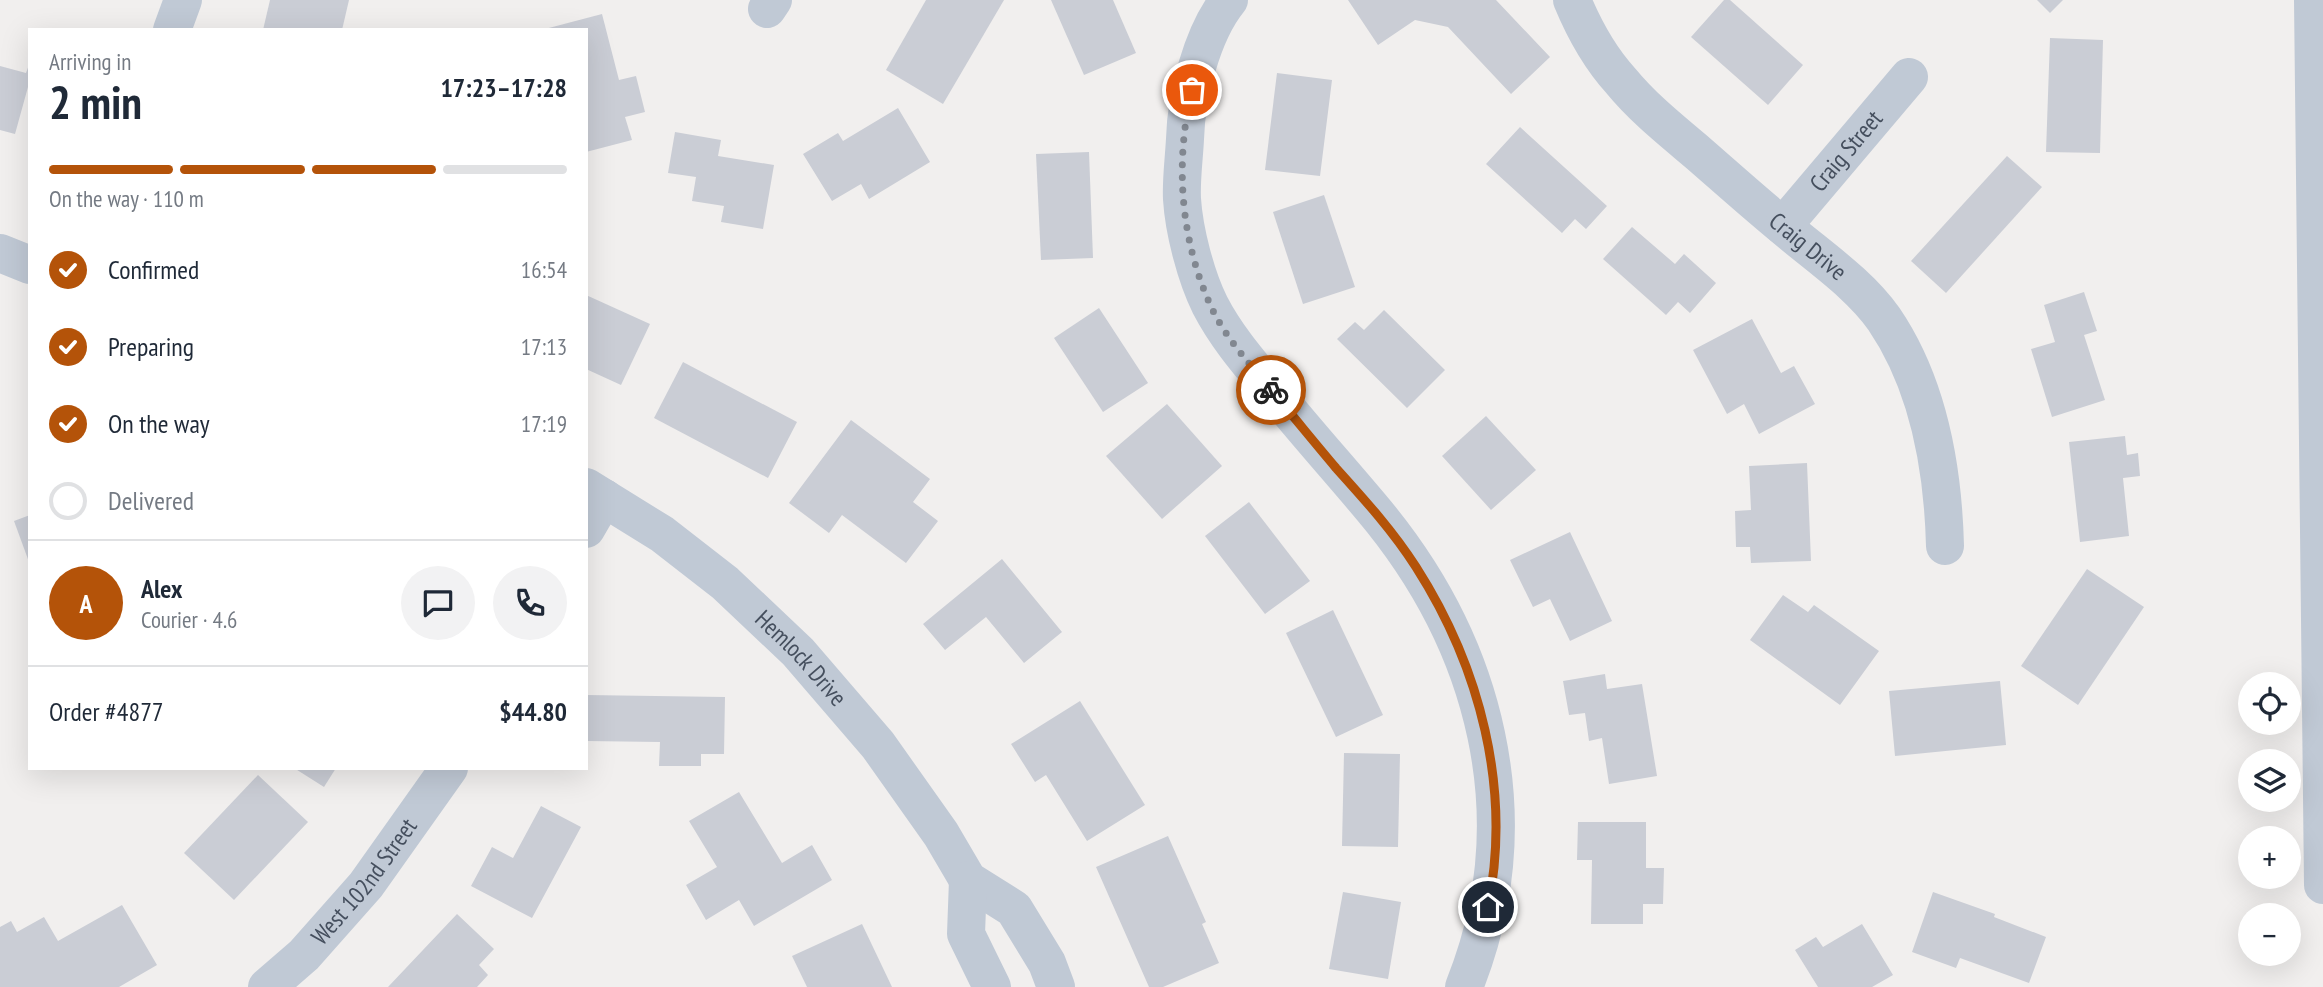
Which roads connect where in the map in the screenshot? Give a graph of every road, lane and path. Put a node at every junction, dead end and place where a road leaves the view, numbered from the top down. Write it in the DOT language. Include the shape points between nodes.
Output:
graph roads {
  1 [pos="183,0"];
  2 [pos="1229,0"];
  3 [pos="1572,0"];
  4 [pos="2313,0"];
  5 [pos="173,28"];
  6 [pos="1909,77"];
  7 [pos="1783,226"];
  8 [pos="0,253"];
  9 [pos="28,264"];
  10 [pos="592,505"];
  11 [pos="1945,546"];
  12 [pos="448,770"];
  13 [pos="968,880"];
  14 [pos="2323,885"];
  15 [pos="267,987"];
  16 [pos="992,987"];
  17 [pos="1056,987"];
  18 [pos="1464,987"];
  1 -- 5 [label="street"];
  2 -- 18 [label="street" via="1198,64 1185,117 1182,200 1190,247 1209,303 1234,344 1372,509 1415,566 1453,632 1481,710 1494,772 1493,884 1484,929"];
  3 -- 7 [label="street, Craig Drive" via="1584,28 1620,81"];
  4 -- 14 [label="street"];
  6 -- 7 [label="street, Craig Street"];
  7 -- 11 [label="street, Craig Drive" via="1857,290 1882,317 1901,348 1934,440 1944,495"];
  8 -- 9 [label="street"];
  10 -- 13 [label="street, Hemlock Drive" via="662,534 725,583 798,652 878,745"];
  12 -- 15 [label="street, West 102nd Street" via="366,885 304,954"];
  13 -- 16 [label="street" via="966,934"];
  13 -- 17 [label="street, Hemlock Drive" via="1014,909"];
}
